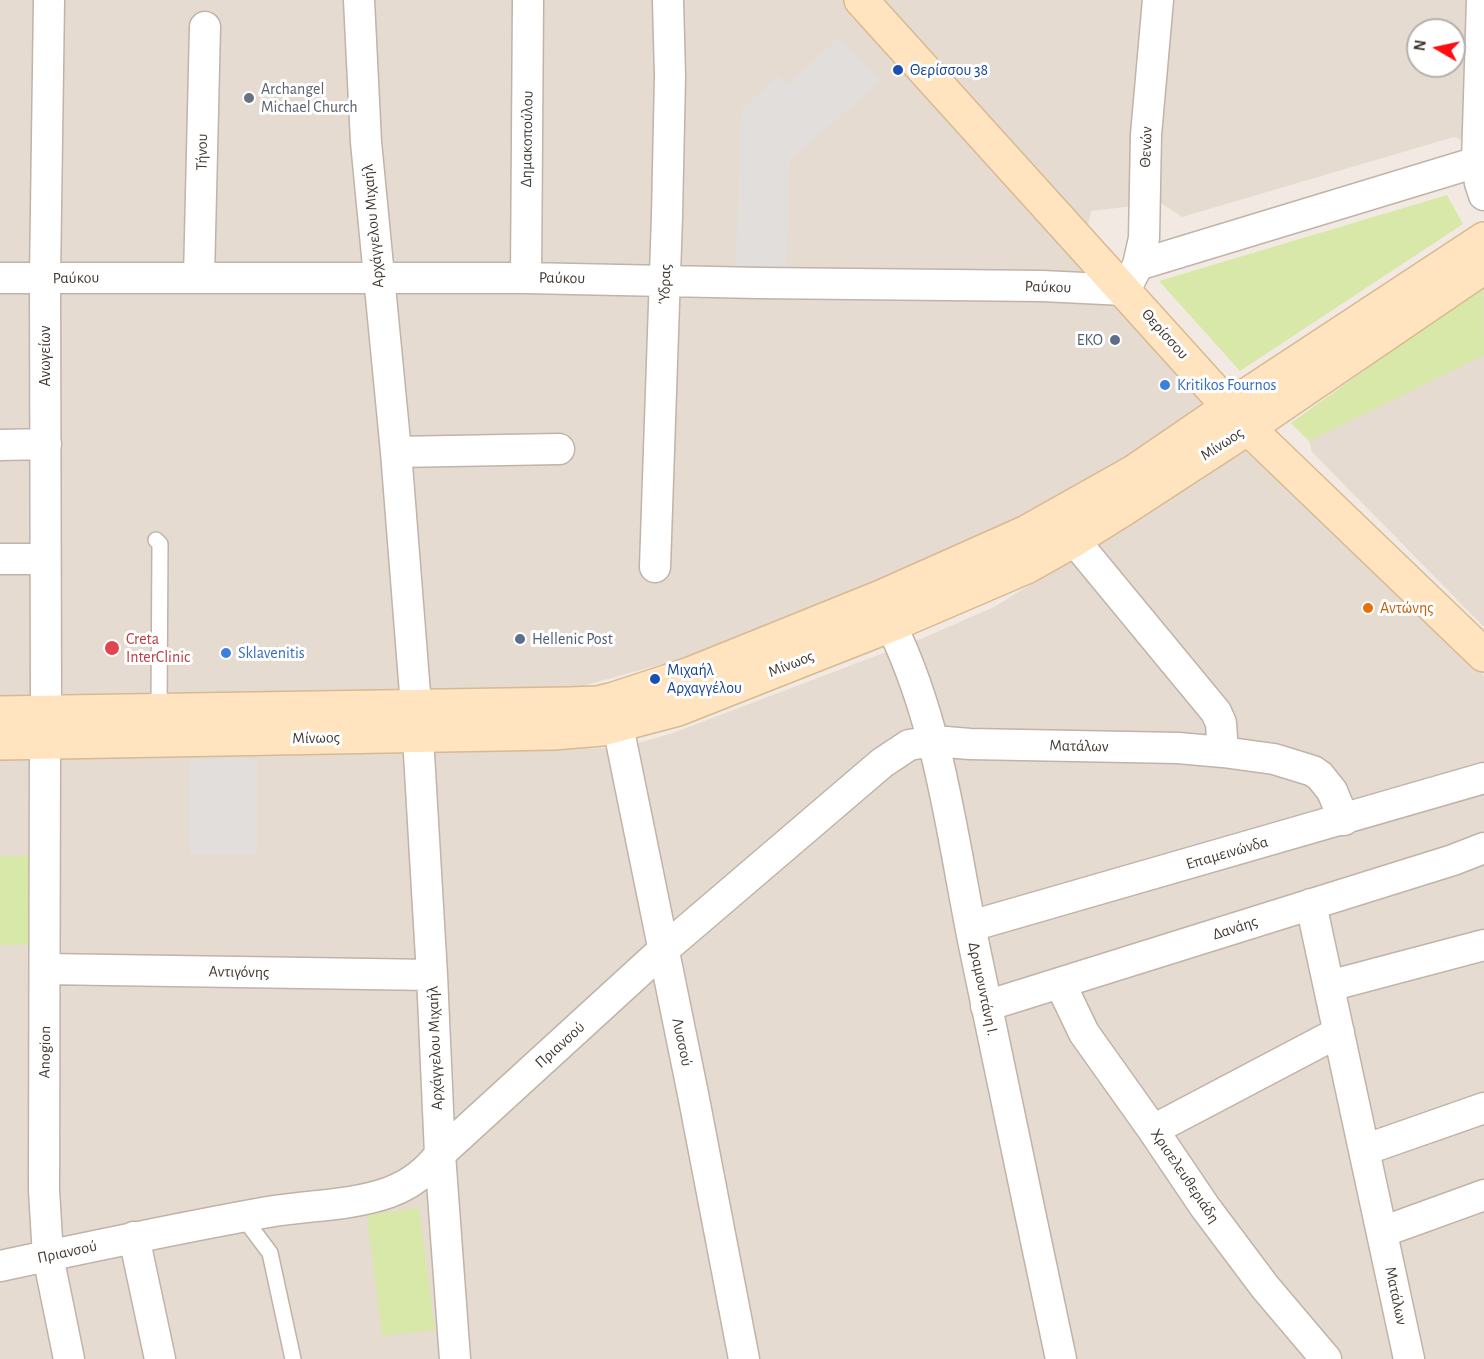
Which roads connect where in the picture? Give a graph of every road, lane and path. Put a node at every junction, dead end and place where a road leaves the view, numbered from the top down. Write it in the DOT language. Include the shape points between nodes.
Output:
graph roads {
  1 [pos="49,0"];
  2 [pos="359,0"];
  3 [pos="528,0"];
  4 [pos="668,0"];
  5 [pos="861,0"];
  6 [pos="1158,0"];
  7 [pos="1482,0"];
  8 [pos="205,27"];
  9 [pos="1477,162"];
  10 [pos="1484,195"];
  11 [pos="1484,239"];
  12 [pos="1484,267"];
  13 [pos="199,277"];
  14 [pos="0,278"];
  15 [pos="378,278"];
  16 [pos="526,278"];
  17 [pos="1131,278"];
  18 [pos="45,279"];
  19 [pos="666,280"];
  20 [pos="1239,417"];
  21 [pos="46,444"];
  22 [pos="0,445"];
  23 [pos="559,449"];
  24 [pos="396,452"];
  25 [pos="156,540"];
  26 [pos="1074,540"];
  27 [pos="0,559"];
  28 [pos="45,559"];
  29 [pos="655,567"];
  30 [pos="891,624"];
  31 [pos="1484,655"];
  32 [pos="159,710"];
  33 [pos="0,713"];
  34 [pos="417,722"];
  35 [pos="618,726"];
  36 [pos="46,727"];
  37 [pos="934,741"];
  38 [pos="0,743"];
  39 [pos="1223,752"];
  40 [pos="1484,778"];
  41 [pos="1344,820"];
  42 [pos="1484,848"];
  43 [pos="1311,904"];
  44 [pos="970,926"];
  45 [pos="1484,945"];
  46 [pos="663,951"];
  47 [pos="45,969"];
  48 [pos="432,975"];
  49 [pos="1060,983"];
  50 [pos="1329,986"];
  51 [pos="986,1006"];
  52 [pos="1339,1032"];
  53 [pos="1484,1108"];
  54 [pos="1153,1130"];
  55 [pos="1364,1150"];
  56 [pos="440,1154"];
  57 [pos="1484,1195"];
  58 [pos="243,1217"];
  59 [pos="1382,1232"];
  60 [pos="134,1237"];
  61 [pos="48,1256"];
  62 [pos="0,1266"];
  63 [pos="69,1359"];
  64 [pos="160,1359"];
  65 [pos="293,1359"];
  66 [pos="455,1359"];
  67 [pos="744,1359"];
  68 [pos="1061,1359"];
  69 [pos="1326,1359"];
  70 [pos="1410,1359"];
  1 -- 18 [label="street, Ανωγείων"];
  2 -- 15 [label="street, Αρχάγγελου Μιχαήλ"];
  3 -- 16 [label="street, Δημακοπούλου"];
  4 -- 19 [label="street, Ύδρας"];
  5 -- 17 [label="main road, Θερίσσου"];
  6 -- 17 [label="street, Θενών" via="1146,135 1144,238"];
  7 -- 9 [label="street"];
  8 -- 13 [label="street, Τήνου"];
  9 -- 10 [label="street"];
  9 -- 17 [label="street, Ραύκου"];
  11 -- 20 [label="main road, Μίνωος"];
  12 -- 20 [label="main road, Μίνωος"];
  13 -- 15 [label="street, Ραύκου"];
  13 -- 18 [label="street, Ραύκου"];
  14 -- 18 [label="street, Ραύκου"];
  15 -- 16 [label="street, Ραύκου"];
  15 -- 24 [label="street, Αρχάγγελου Μιχαήλ"];
  16 -- 19 [label="street, Ραύκου"];
  17 -- 19 [label="street, Ραύκου" via="1042,286"];
  17 -- 20 [label="main road, Θερίσσου"];
  18 -- 21 [label="street, Ανωγείων"];
  19 -- 29 [label="street, Ύδρας"];
  20 -- 26 [label="main road, Μίνωος"];
  20 -- 31 [label="main road, Θερίσσου"];
  20 -- 34 [label="main road, Μίνωος" via="1027,532 881,597 674,680 598,703"];
  21 -- 22 [label="street"];
  21 -- 28 [label="street, Ανωγείων"];
  23 -- 24 [label="street"];
  24 -- 34 [label="street, Αρχάγγελου Μιχαήλ"];
  25 -- 32 [label="lane" via="160,544"];
  26 -- 30 [label="main road, Μίνωος" via="1026,567"];
  26 -- 39 [label="street" via="1216,712 1221,723"];
  27 -- 28 [label="street"];
  28 -- 36 [label="street, Ανωγείων"];
  30 -- 35 [label="main road, Μίνωος" via="678,709"];
  30 -- 37 [label="street, Δραμουντάνη Ι." via="914,676"];
  32 -- 34 [label="main road, Μίνωος"];
  32 -- 36 [label="main road, Μίνωος"];
  33 -- 36 [label="main road, Μίνωος"];
  34 -- 35 [label="main road, Μίνωος" via="562,733"];
  34 -- 36 [label="main road, Μίνωος"];
  34 -- 48 [label="street, Αρχάγγελου Μιχαήλ"];
  35 -- 46 [label="street, Λυσσού"];
  36 -- 38 [label="main road, Μίνωος"];
  36 -- 47 [label="street, Anogion"];
  37 -- 39 [label="street, Ματάλων"];
  37 -- 44 [label="street, Δραμουντάνη Ι."];
  37 -- 46 [label="street, Πριανσού" via="898,750"];
  39 -- 41 [label="street, Ματάλων" via="1274,759 1313,771 1332,791"];
  40 -- 41 [label="street, Επαμεινώνδα"];
  41 -- 44 [label="street, Επαμεινώνδα"];
  42 -- 43 [label="street, Δανάης"];
  43 -- 49 [label="street, Δανάης"];
  43 -- 50 [label="street, Ματάλων"];
  44 -- 51 [label="street, Δραμουντάνη Ι."];
  45 -- 50 [label="street"];
  46 -- 56 [label="street, Πριανσού"];
  46 -- 67 [label="street, Λυσσού"];
  47 -- 48 [label="street, Αντιγόνης"];
  47 -- 61 [label="street, Anogion" via="44,1190"];
  48 -- 56 [label="street, Αρχάγγελου Μιχαήλ"];
  49 -- 51 [label="street, Δανάης"];
  49 -- 54 [label="street, Χρισελευθεριάδη" via="1084,1033"];
  50 -- 52 [label="street, Ματάλων"];
  51 -- 68 [label="street, Δραμουντάνη Ι."];
  52 -- 54 [label="street"];
  52 -- 55 [label="street, Ματάλων"];
  53 -- 55 [label="street"];
  54 -- 69 [label="street, Χρισελευθεριάδη" via="1245,1260"];
  55 -- 59 [label="street, Ματάλων"];
  56 -- 58 [label="street, Πριανσού" via="428,1171 390,1192"];
  56 -- 66 [label="street, Αρχάγγελου Μιχαήλ"];
  57 -- 59 [label="street"];
  58 -- 60 [label="street, Πριανσού"];
  58 -- 65 [label="lane" via="270,1253"];
  59 -- 70 [label="street, Ματάλων"];
  60 -- 61 [label="street, Πριανσού"];
  60 -- 64 [label="street"];
  61 -- 62 [label="street, Πριανσού"];
  61 -- 63 [label="street, Anogion"];
}
